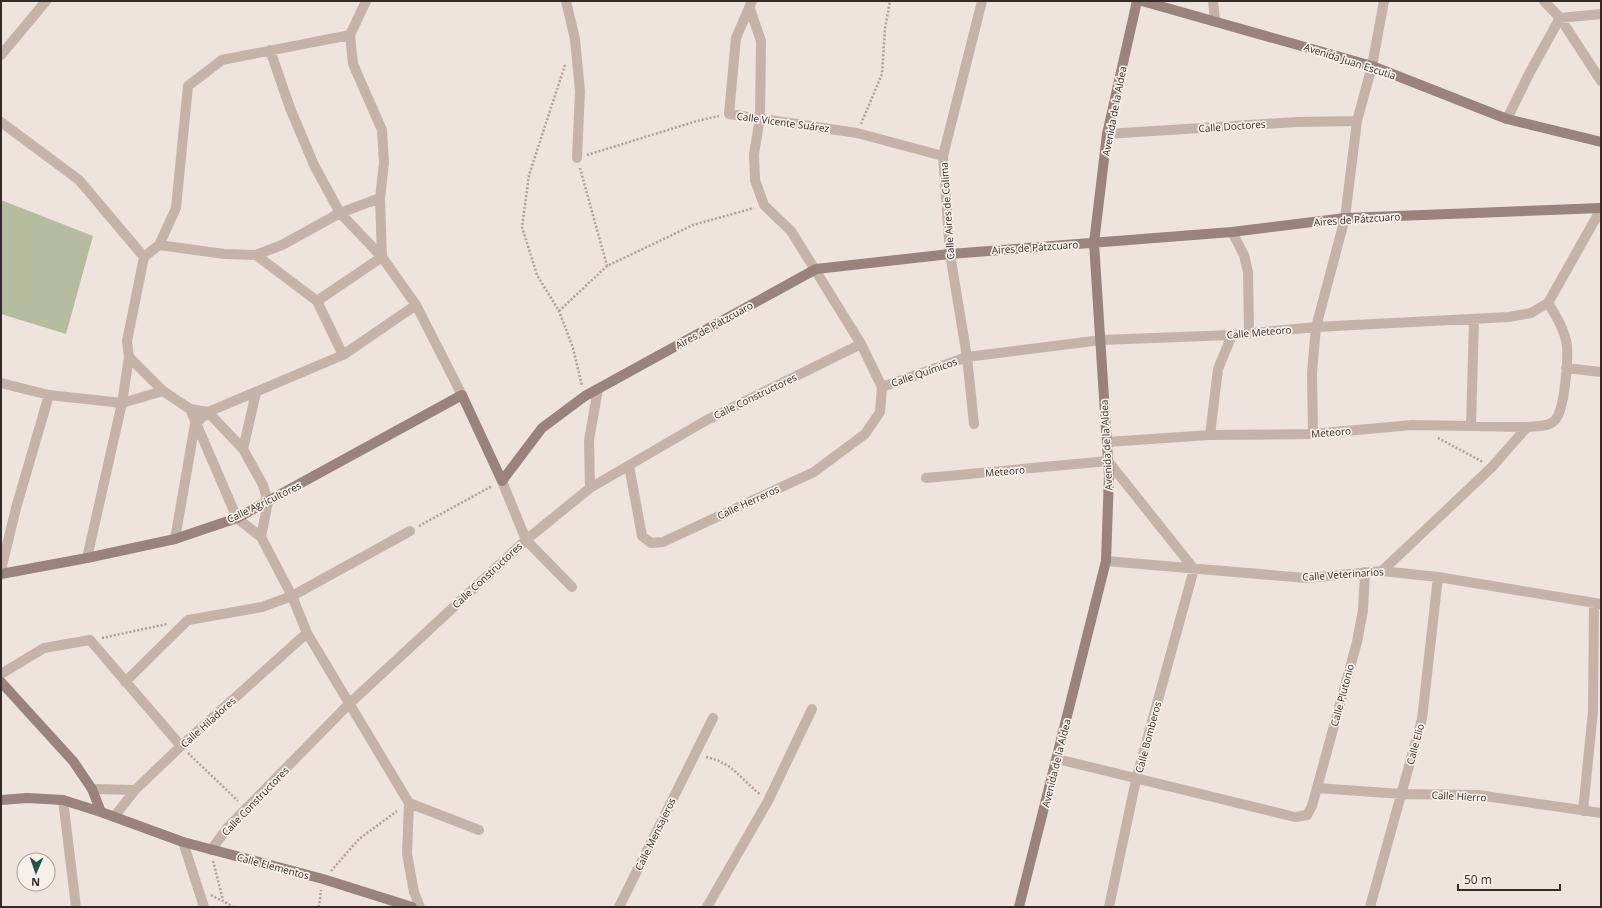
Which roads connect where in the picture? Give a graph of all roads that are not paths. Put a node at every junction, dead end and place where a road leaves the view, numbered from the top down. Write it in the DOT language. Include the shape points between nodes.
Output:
graph roads {
  1 [pos="46,1"];
  2 [pos="366,1"];
  3 [pos="566,1"];
  4 [pos="982,1"];
  5 [pos="1137,1"];
  6 [pos="1142,1"];
  7 [pos="1213,1"];
  8 [pos="1384,1"];
  9 [pos="1544,1"];
  10 [pos="751,5"];
  11 [pos="1601,14"];
  12 [pos="1560,18"];
  13 [pos="1215,20"];
  14 [pos="350,35"];
  15 [pos="270,50"];
  16 [pos="1,55"];
  17 [pos="1372,66"];
  18 [pos="1601,81"];
  19 [pos="760,118"];
  20 [pos="1507,119"];
  21 [pos="1357,121"];
  22 [pos="1,122"];
  23 [pos="1107,134"];
  24 [pos="1601,142"];
  25 [pos="943,156"];
  26 [pos="577,158"];
  27 [pos="380,198"];
  28 [pos="1601,208"];
  29 [pos="340,213"];
  30 [pos="1345,218"];
  31 [pos="1232,232"];
  32 [pos="1094,243"];
  33 [pos="159,245"];
  34 [pos="950,254"];
  35 [pos="256,255"];
  36 [pos="144,257"];
  37 [pos="382,257"];
  38 [pos="816,269"];
  39 [pos="317,301"];
  40 [pos="1548,303"];
  41 [pos="416,305"];
  42 [pos="1474,320"];
  43 [pos="1316,327"];
  44 [pos="1249,333"];
  45 [pos="1232,335"];
  46 [pos="1101,340"];
  47 [pos="861,344"];
  48 [pos="343,355"];
  49 [pos="129,357"];
  50 [pos="967,357"];
  51 [pos="1566,368"];
  52 [pos="1601,372"];
  53 [pos="1,383"];
  54 [pos="882,386"];
  55 [pos="598,389"];
  56 [pos="162,391"];
  57 [pos="256,393"];
  58 [pos="49,395"];
  59 [pos="462,395"];
  60 [pos="122,403"];
  61 [pos="190,409"];
  62 [pos="208,412"];
  63 [pos="195,424"];
  64 [pos="974,424"];
  65 [pos="1471,426"];
  66 [pos="1527,427"];
  67 [pos="1210,434"];
  68 [pos="1313,434"];
  69 [pos="1107,442"];
  70 [pos="243,449"];
  71 [pos="1108,461"];
  72 [pos="629,466"];
  73 [pos="926,478"];
  74 [pos="502,481"];
  75 [pos="590,488"];
  76 [pos="268,502"];
  77 [pos="237,518"];
  78 [pos="410,530"];
  79 [pos="261,537"];
  80 [pos="175,539"];
  81 [pos="526,540"];
  82 [pos="88,558"];
  83 [pos="1106,561"];
  84 [pos="1194,569"];
  85 [pos="1,570"];
  86 [pos="1382,571"];
  87 [pos="1365,572"];
  88 [pos="1,574"];
  89 [pos="1438,577"];
  90 [pos="572,588"];
  91 [pos="292,596"];
  92 [pos="1598,604"];
  93 [pos="307,633"];
  94 [pos="1,674"];
  95 [pos="1,682"];
  96 [pos="125,682"];
  97 [pos="349,704"];
  98 [pos="812,709"];
  99 [pos="713,718"];
  100 [pos="181,746"];
  101 [pos="1057,759"];
  102 [pos="1136,780"];
  103 [pos="1317,788"];
  104 [pos="92,789"];
  105 [pos="135,790"];
  106 [pos="1402,794"];
  107 [pos="1,800"];
  108 [pos="63,800"];
  109 [pos="409,803"];
  110 [pos="1583,811"];
  111 [pos="100,812"];
  112 [pos="1601,813"];
  113 [pos="114,817"];
  114 [pos="479,830"];
  115 [pos="183,842"];
  116 [pos="211,850"];
  117 [pos="76,907"];
  118 [pos="204,907"];
  119 [pos="412,907"];
  120 [pos="420,907"];
  121 [pos="619,907"];
  122 [pos="707,907"];
  123 [pos="1019,907"];
  124 [pos="1109,907"];
  125 [pos="1370,907"];
  1 -- 16 [label="street"];
  2 -- 14 [label="street"];
  3 -- 26 [label="street" via="575,39 580,91"];
  4 -- 25 [label="street, Calle Aires de Colima"];
  5 -- 23 [label="street, Avenida de la Aldea"];
  6 -- 13 [label="street, Avenida Juan Escutia"];
  7 -- 13 [label="street"];
  8 -- 17 [label="street"];
  9 -- 12 [label="street"];
  10 -- 19 [label="street" via="761,41"];
  10 -- 19 [label="street, Calle Vicente Suárez" via="736,38 729,114"];
  11 -- 12 [label="street"];
  12 -- 18 [label="street"];
  12 -- 20 [label="street"];
  13 -- 17 [label="street, Avenida Juan Escutia"];
  14 -- 15 [label="street"];
  14 -- 27 [label="street" via="353,64 382,130 384,163"];
  15 -- 29 [label="street" via="314,165"];
  15 -- 33 [label="street" via="222,60 188,86 176,208"];
  17 -- 20 [label="street, Avenida Juan Escutia"];
  17 -- 21 [label="street"];
  19 -- 25 [label="street, Calle Vicente Suárez" via="857,133"];
  19 -- 38 [label="street" via="754,154 755,180 764,205 791,231"];
  20 -- 24 [label="street, Avenida Juan Escutia"];
  21 -- 23 [label="street, Calle Doctores" via="1289,122"];
  21 -- 30 [label="street"];
  22 -- 36 [label="street" via="79,180"];
  23 -- 32 [label="street, Avenida de la Aldea"];
  25 -- 34 [label="street, Calle Aires de Colima"];
  27 -- 29 [label="street"];
  27 -- 37 [label="street"];
  28 -- 30 [label="street, Aires de Pátzcuaro"];
  28 -- 40 [label="street"];
  29 -- 35 [label="street" via="282,245"];
  29 -- 37 [label="street"];
  30 -- 31 [label="street, Aires de Pátzcuaro"];
  30 -- 43 [label="street"];
  31 -- 32 [label="street, Aires de Pátzcuaro"];
  31 -- 44 [label="street" via="1244,255 1248,272"];
  32 -- 34 [label="street, Aires de Pátzcuaro"];
  32 -- 46 [label="street, Avenida de la Aldea"];
  33 -- 35 [label="street" via="224,254"];
  33 -- 36 [label="street"];
  34 -- 38 [label="street, Aires de Pátzcuaro"];
  34 -- 50 [label="street, Calle Aires de Colima"];
  35 -- 39 [label="street"];
  36 -- 49 [label="street" via="127,341"];
  37 -- 39 [label="street"];
  37 -- 41 [label="street"];
  38 -- 47 [label="street"];
  38 -- 55 [label="street, Aires de Pátzcuaro"];
  39 -- 48 [label="street"];
  40 -- 42 [label="street, Calle Meteoro" via="1531,313"];
  40 -- 51 [label="street" via="1562,327 1567,345"];
  41 -- 48 [label="street"];
  41 -- 59 [label="street"];
  42 -- 43 [label="street, Calle Meteoro"];
  42 -- 65 [label="street"];
  43 -- 44 [label="street, Calle Meteoro"];
  43 -- 68 [label="street" via="1312,373"];
  44 -- 45 [label="street, Calle Meteoro"];
  45 -- 46 [label="street, Calle Meteoro"];
  45 -- 67 [label="street" via="1218,369"];
  46 -- 50 [label="street, Calle Meteoro"];
  46 -- 69 [label="street, Avenida de la Aldea"];
  47 -- 54 [label="street"];
  47 -- 72 [label="street, Calle Constructores" via="705,421"];
  48 -- 57 [label="street"];
  49 -- 56 [label="street"];
  49 -- 60 [label="street"];
  50 -- 54 [label="street, Calle Químicos"];
  50 -- 64 [label="street, Calle Aires de Colima"];
  51 -- 52 [label="street"];
  51 -- 66 [label="street, Meteoro" via="1560,412 1554,422"];
  53 -- 58 [label="street"];
  54 -- 72 [label="street, Calle Herreros" via="880,412 865,434 814,472 662,542 651,543 642,536"];
  55 -- 74 [label="street, Aires de Pátzcuaro" via="542,428"];
  55 -- 75 [label="street" via="589,440"];
  56 -- 60 [label="street"];
  56 -- 61 [label="street"];
  57 -- 62 [label="street"];
  57 -- 70 [label="street"];
  58 -- 60 [label="street"];
  58 -- 85 [label="street"];
  59 -- 74 [label="street"];
  59 -- 76 [label="street, Calle Agricultores"];
  60 -- 82 [label="street"];
  61 -- 62 [label="street"];
  61 -- 63 [label="street"];
  62 -- 63 [label="street"];
  62 -- 70 [label="street"];
  63 -- 77 [label="street"];
  63 -- 80 [label="street"];
  65 -- 66 [label="street, Meteoro"];
  65 -- 68 [label="street, Meteoro" via="1412,425"];
  66 -- 86 [label="street" via="1492,467"];
  67 -- 68 [label="street, Meteoro"];
  67 -- 69 [label="street, Meteoro"];
  69 -- 71 [label="street, Avenida de la Aldea"];
  70 -- 76 [label="street" via="264,485"];
  71 -- 73 [label="street, Meteoro"];
  71 -- 83 [label="street, Avenida de la Aldea"];
  71 -- 84 [label="street"];
  72 -- 75 [label="street, Calle Constructores"];
  74 -- 81 [label="street"];
  75 -- 81 [label="street, Calle Constructores"];
  76 -- 77 [label="street, Calle Agricultores"];
  76 -- 79 [label="street"];
  77 -- 79 [label="street"];
  77 -- 80 [label="street, Calle Agricultores"];
  78 -- 91 [label="street"];
  79 -- 91 [label="street"];
  80 -- 82 [label="street, Calle Agricultores"];
  81 -- 90 [label="street"];
  81 -- 97 [label="street, Calle Constructores"];
  82 -- 88 [label="street, Calle Agricultores"];
  83 -- 84 [label="street, Calle Veterinarios"];
  83 -- 101 [label="street, Avenida de la Aldea"];
  84 -- 87 [label="street, Calle Veterinarios" via="1306,578"];
  84 -- 102 [label="street, Calle Bomberos"];
  86 -- 87 [label="street, Calle Veterinarios"];
  86 -- 89 [label="street, Calle Veterinarios"];
  87 -- 103 [label="street, Calle Plutonio" via="1363,610 1357,642"];
  89 -- 92 [label="street, Calle Veterinarios"];
  89 -- 106 [label="street, Calle Elio" via="1422,719"];
  91 -- 93 [label="street"];
  91 -- 96 [label="street" via="262,607 188,620"];
  92 -- 110 [label="street" via="1593,711"];
  93 -- 97 [label="street"];
  93 -- 100 [label="street, Calle Hiladores"];
  94 -- 96 [label="street" via="44,648 90,640"];
  95 -- 104 [label="street" via="73,761"];
  96 -- 100 [label="street"];
  97 -- 109 [label="street"];
  97 -- 116 [label="street, Calle Constructores" via="228,827"];
  98 -- 122 [label="street" via="768,801"];
  99 -- 121 [label="street, Calle Mensajeros"];
  100 -- 105 [label="street, Calle Hiladores"];
  101 -- 102 [label="street"];
  101 -- 123 [label="street, Avenida de la Aldea"];
  102 -- 103 [label="street, Calle Plutonio" via="1295,818 1306,815 1312,806"];
  102 -- 124 [label="street, Calle Bomberos"];
  103 -- 106 [label="street, Calle Hierro"];
  104 -- 105 [label="street"];
  104 -- 111 [label="street"];
  105 -- 113 [label="street, Calle Hiladores"];
  106 -- 110 [label="street, Calle Hierro" via="1478,795"];
  106 -- 125 [label="street, Calle Elio"];
  107 -- 108 [label="street, Calle Elementos"];
  108 -- 111 [label="street, Calle Elementos"];
  108 -- 117 [label="street"];
  109 -- 114 [label="street"];
  109 -- 120 [label="street" via="407,854 414,892"];
  110 -- 112 [label="street, Calle Hierro"];
  111 -- 113 [label="street, Calle Elementos"];
  113 -- 115 [label="street, Calle Elementos"];
  115 -- 116 [label="street, Calle Elementos"];
  115 -- 118 [label="street"];
  116 -- 119 [label="street, Calle Elementos" via="323,879"];
}
